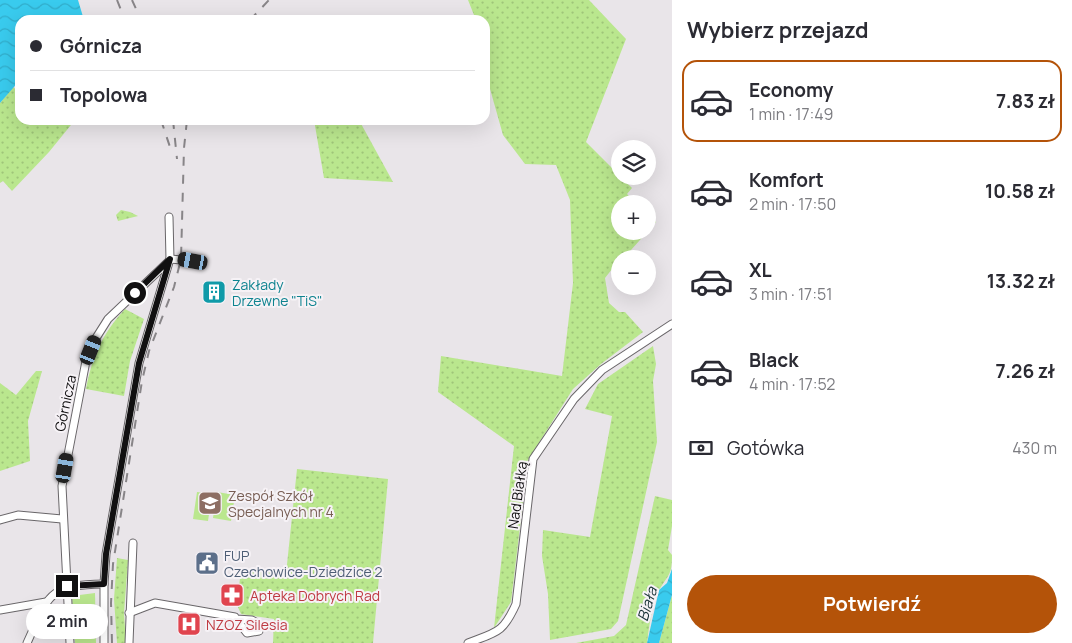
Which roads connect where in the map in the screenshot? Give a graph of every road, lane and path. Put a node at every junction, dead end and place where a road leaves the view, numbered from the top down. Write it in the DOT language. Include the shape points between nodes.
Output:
graph roads {
  1 [pos="169,217"];
  2 [pos="170,259"];
  3 [pos="193,261"];
  4 [pos="672,324"];
  5 [pos="62,519"];
  6 [pos="0,520"];
  7 [pos="133,543"];
  8 [pos="104,584"];
  9 [pos="67,586"];
  10 [pos="46,602"];
  11 [pos="0,610"];
  12 [pos="129,613"];
  13 [pos="236,619"];
  14 [pos="27,643"];
  15 [pos="70,643"];
  16 [pos="104,643"];
  17 [pos="129,643"];
  18 [pos="468,643"];
  1 -- 2 [label="street"];
  2 -- 3 [label="street"];
  2 -- 5 [label="street, Górnicza" via="108,319 86,361 62,486"];
  2 -- 8 [label="street" via="139,363 106,554"];
  4 -- 18 [label="street, Nad Białką" via="602,370 574,399 533,459 516,604 508,623 495,633"];
  5 -- 6 [label="street" via="18,515"];
  5 -- 9 [label="street, Górnicza"];
  7 -- 12 [label="street"];
  8 -- 9 [label="street"];
  8 -- 16 [label="street"];
  9 -- 10 [label="street"];
  9 -- 15 [label="street, Górnicza"];
  10 -- 11 [label="street"];
  10 -- 14 [label="street"];
  12 -- 13 [label="street" via="155,603"];
  12 -- 17 [label="street"];
}
